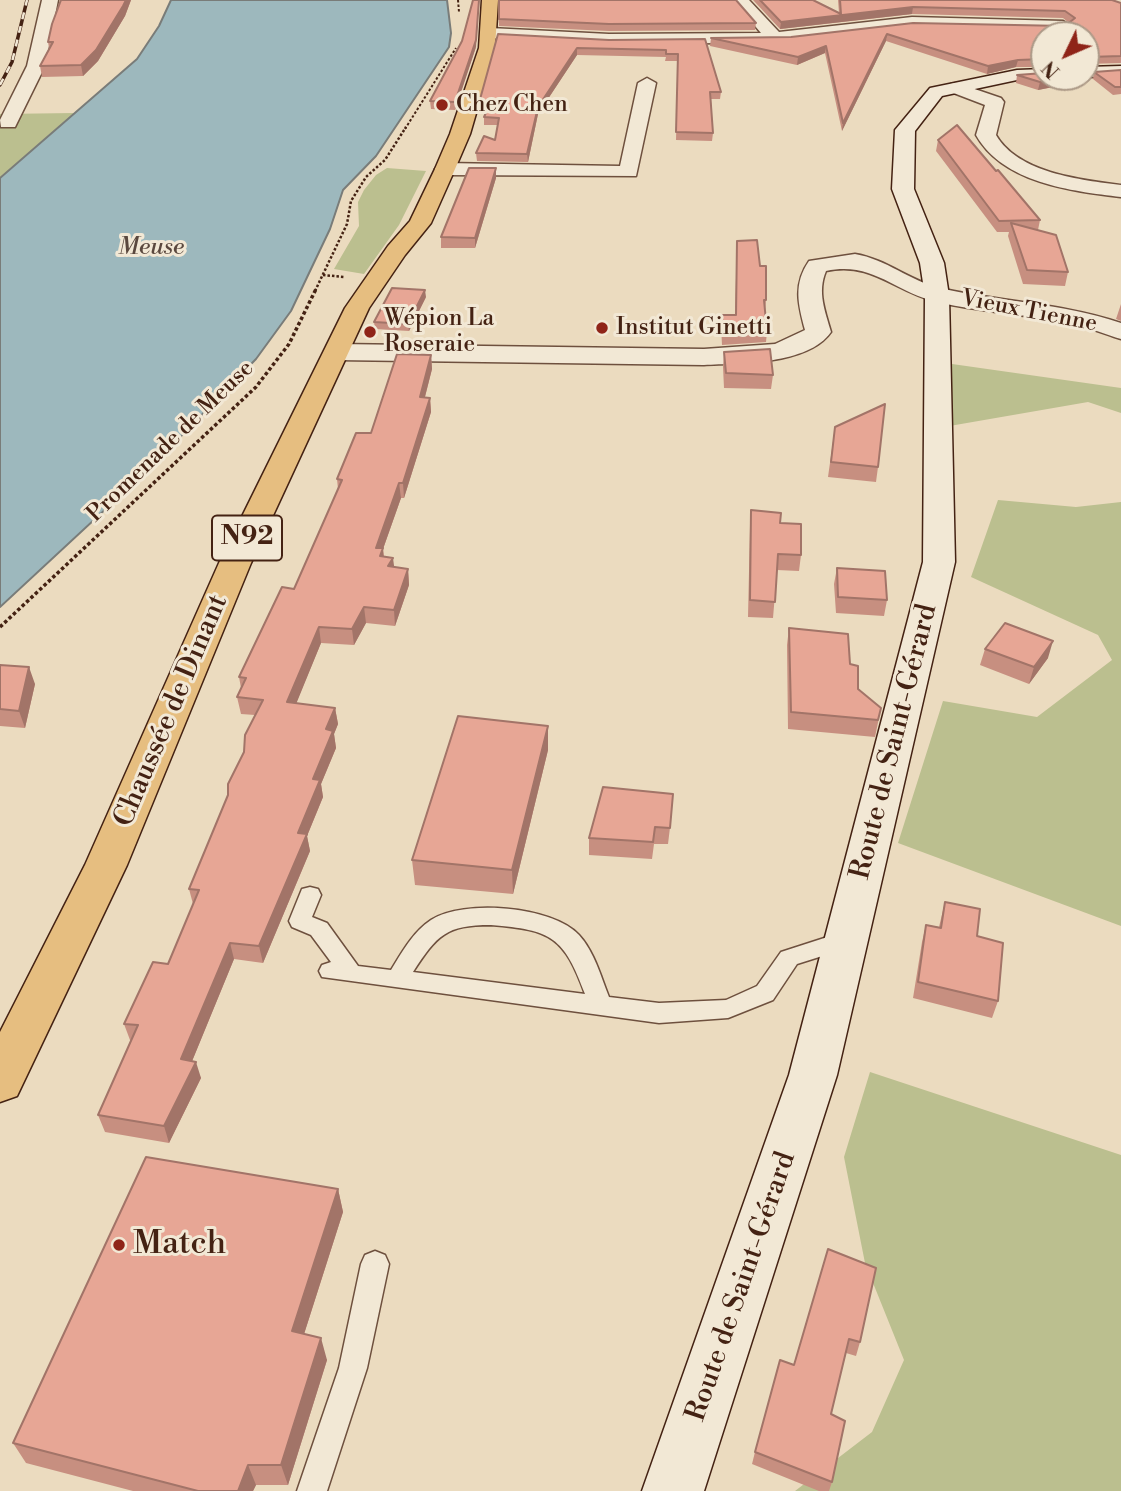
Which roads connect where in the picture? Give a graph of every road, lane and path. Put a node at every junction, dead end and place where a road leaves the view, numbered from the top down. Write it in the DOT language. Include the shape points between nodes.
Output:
graph roads {
  1 [pos="50,0"];
  2 [pos="458,0"];
  3 [pos="490,0"];
  4 [pos="741,0"];
  5 [pos="460,18"];
  6 [pos="1030,25"];
  7 [pos="490,33"];
  8 [pos="775,37"];
  9 [pos="457,47"];
  10 [pos="1121,71"];
  11 [pos="1100,72"];
  12 [pos="1030,75"];
  13 [pos="647,83"];
  14 [pos="957,88"];
  15 [pos="8,123"];
  16 [pos="445,169"];
  17 [pos="1121,191"];
  18 [pos="937,296"];
  19 [pos="1121,331"];
  20 [pos="337,352"];
  21 [pos="0,626"];
  22 [pos="310,895"];
  23 [pos="847,939"];
  24 [pos="397,979"];
  25 [pos="600,1003"];
  26 [pos="0,1081"];
  27 [pos="375,1264"];
  28 [pos="312,1491"];
  29 [pos="673,1491"];
  1 -- 15 [label="street" via="36,66"];
  2 -- 5 [label="path"];
  3 -- 7 [label="main road, Chaussée de Dinant / N92"];
  4 -- 8 [label="street"];
  6 -- 8 [label="street" via="912,22"];
  7 -- 8 [label="street"];
  7 -- 16 [label="main road, Chaussée de Dinant / N92"];
  9 -- 21 [label="path, Promenade de Meuse" via="385,160 366,177 351,201 346,224 289,344 256,387"];
  10 -- 11 [label="street"];
  12 -- 14 [label="street, Route de Saint-Gérard"];
  13 -- 16 [label="street" via="629,172"];
  14 -- 17 [label="street" via="995,102 986,135 1005,158 1060,180"];
  14 -- 18 [label="street, Route de Saint-Gérard" via="936,92 905,130 903,189 932,263"];
  16 -- 20 [label="main road, Chaussée de Dinant / N92" via="420,223 357,307"];
  18 -- 19 [label="street, Vieux Tienne" via="1085,319"];
  18 -- 20 [label="street, Vieux Tienne" via="858,261 838,261 817,266 811,276 807,302 818,332 807,341 761,354"];
  18 -- 23 [label="street, Route de Saint-Gérard" via="939,562"];
  20 -- 26 [label="main road, Chaussée de Dinant / N92" via="235,563 106,865"];
  22 -- 24 [label="lane" via="300,922 319,929 341,972"];
  23 -- 25 [label="lane" via="789,957 765,993 727,1009 659,1013"];
  23 -- 29 [label="street, Route de Saint-Gérard" via="813,1075"];
  24 -- 25 [label="lane"];
  24 -- 25 [label="lane" via="428,936 445,922 467,916 539,923 570,940"];
  27 -- 28 [label="lane" via="353,1368"];
}
